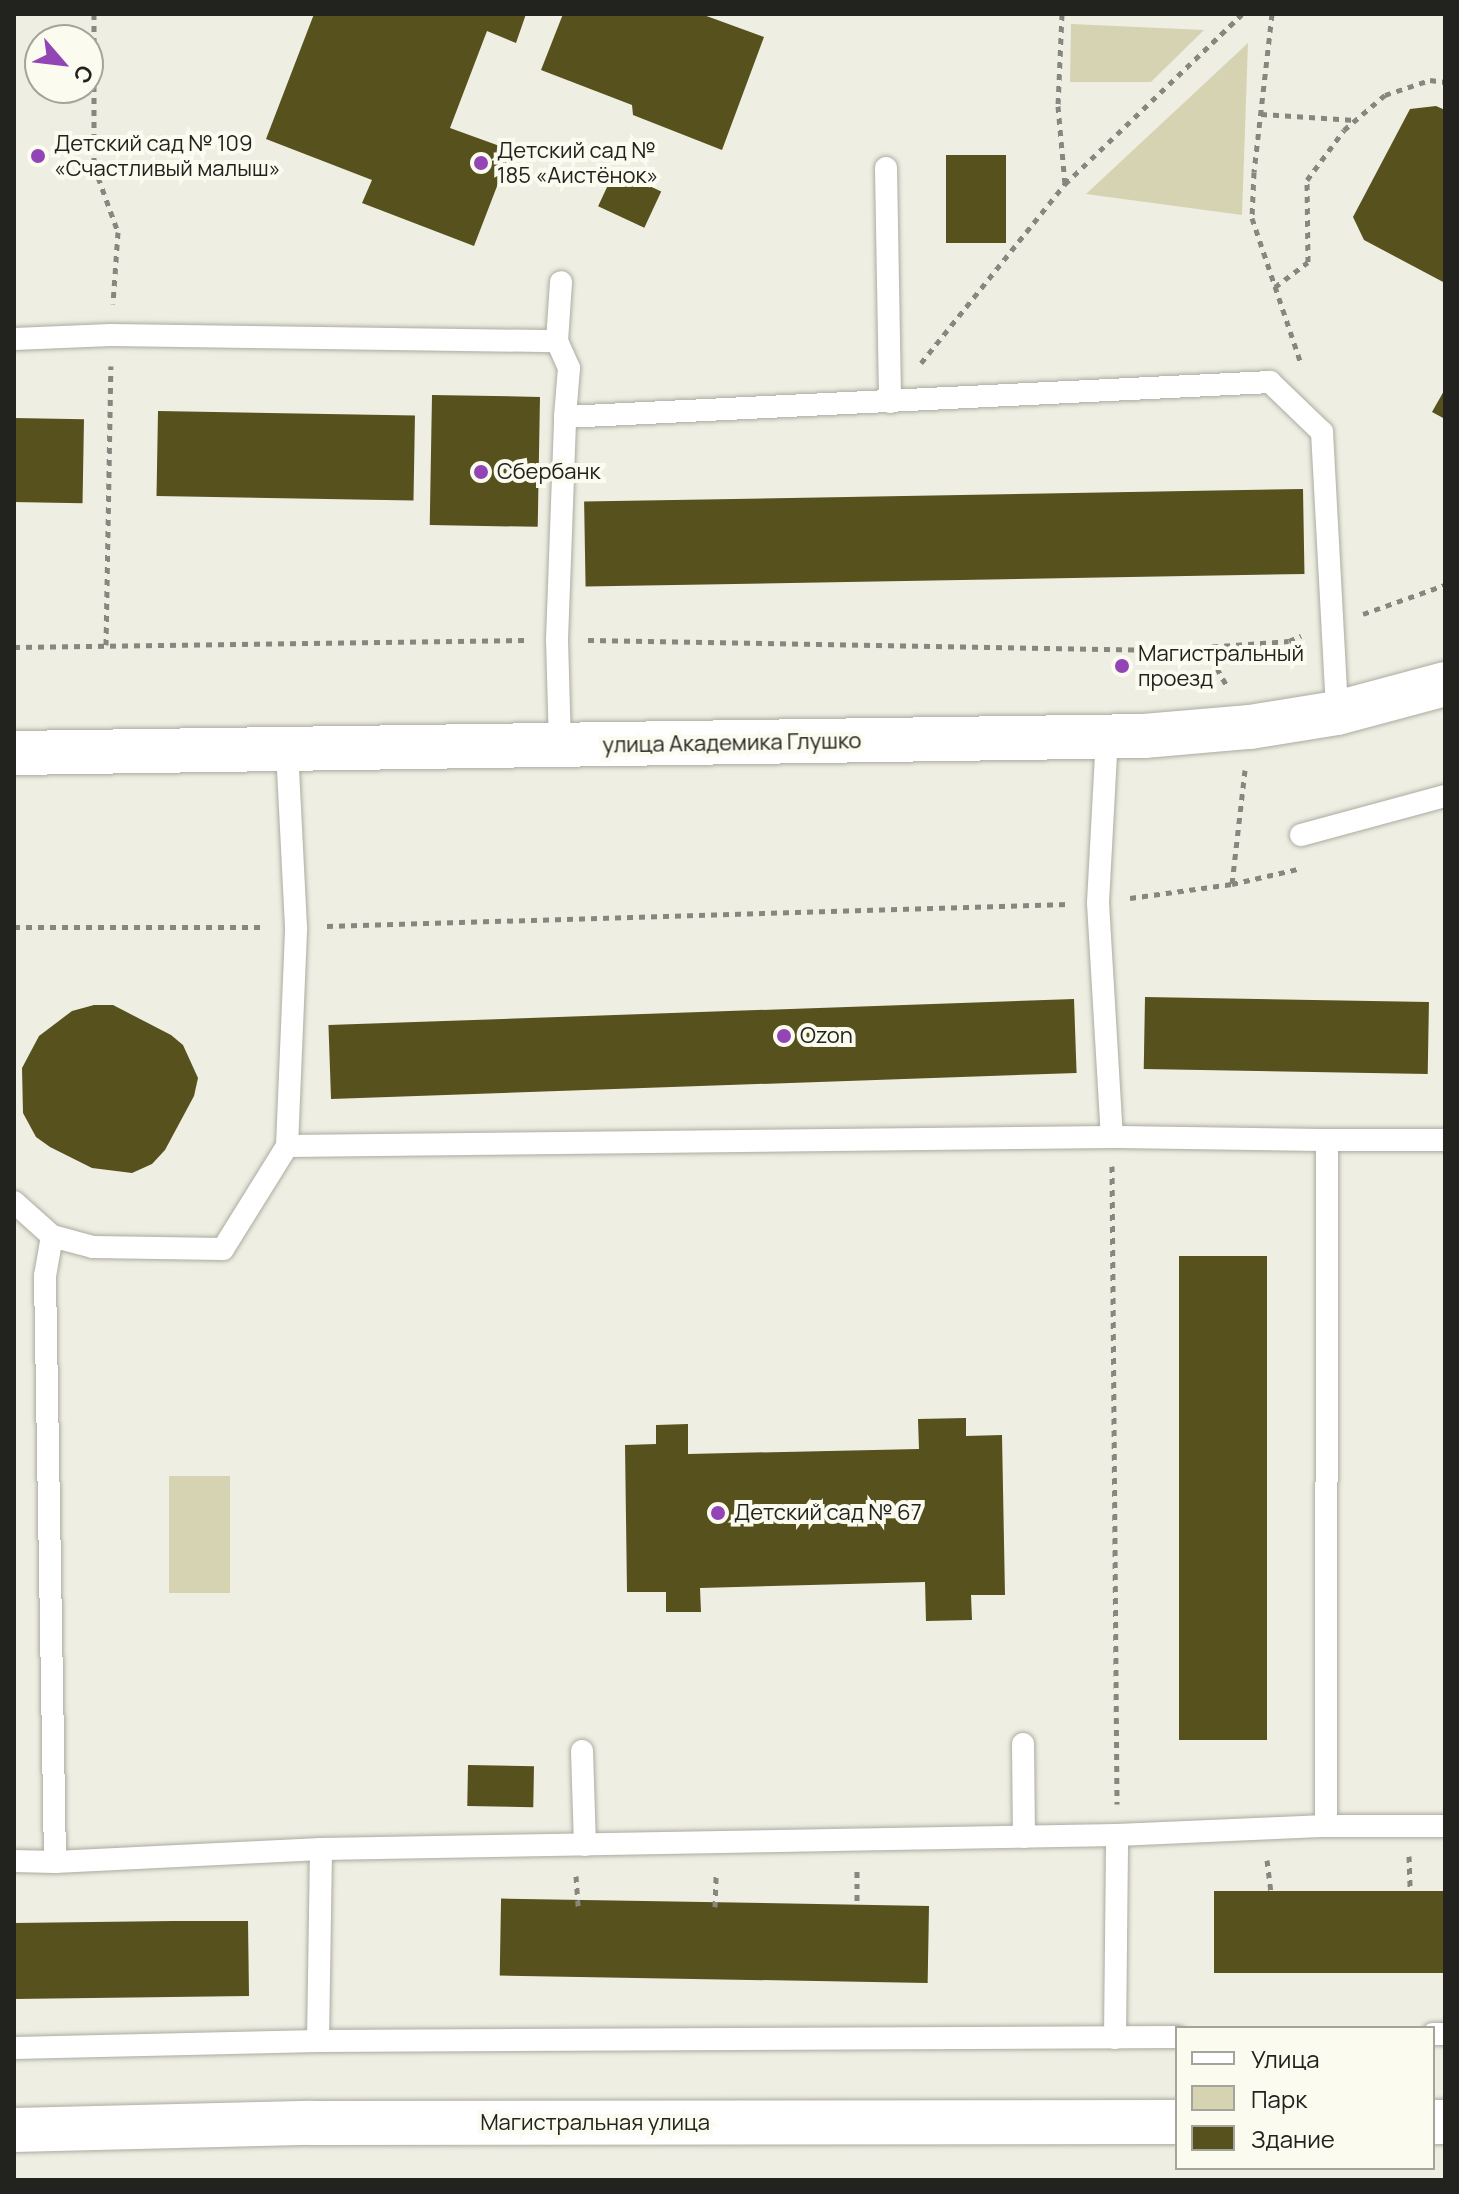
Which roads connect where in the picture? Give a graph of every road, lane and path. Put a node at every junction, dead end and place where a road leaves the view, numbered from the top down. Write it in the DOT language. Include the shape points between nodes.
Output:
graph roads {
  1 [pos="1062,14"];
  2 [pos="1242,14"];
  3 [pos="1272,14"];
  4 [pos="1445,82"];
  5 [pos="1261,114"];
  6 [pos="1356,120"];
  7 [pos="886,168"];
  8 [pos="1065,184"];
  9 [pos="561,282"];
  10 [pos="1275,287"];
  11 [pos="14,339"];
  12 [pos="557,341"];
  13 [pos="1302,368"];
  14 [pos="890,402"];
  15 [pos="565,417"];
  16 [pos="1445,585"];
  17 [pos="1330,626"];
  18 [pos="557,640"];
  19 [pos="14,647"];
  20 [pos="1445,684"];
  21 [pos="1337,713"];
  22 [pos="1107,736"];
  23 [pos="560,746"];
  24 [pos="287,747"];
  25 [pos="14,753"];
  26 [pos="1445,796"];
  27 [pos="1301,835"];
  28 [pos="1232,884"];
  29 [pos="1098,903"];
  30 [pos="14,927"];
  31 [pos="296,927"];
  32 [pos="1112,1137"];
  33 [pos="1327,1140"];
  34 [pos="1445,1140"];
  35 [pos="287,1146"];
  36 [pos="14,1202"];
  37 [pos="52,1236"];
  38 [pos="1023,1744"];
  39 [pos="582,1751"];
  40 [pos="1326,1826"];
  41 [pos="1445,1826"];
  42 [pos="1117,1835"];
  43 [pos="1024,1837"];
  44 [pos="585,1845"];
  45 [pos="321,1849"];
  46 [pos="14,1861"];
  47 [pos="55,1862"];
  48 [pos="1175,2037"];
  49 [pos="1115,2038"];
  50 [pos="318,2041"];
  51 [pos="14,2048"];
  52 [pos="1175,2122"];
  53 [pos="14,2130"];
  1 -- 8 [label="path" via="1058,106"];
  2 -- 8 [label="path"];
  3 -- 5 [label="path"];
  4 -- 6 [label="path" via="1430,80 1385,95"];
  5 -- 6 [label="path"];
  5 -- 10 [label="path" via="1252,218"];
  6 -- 10 [label="path" via="1307,180 1308,262"];
  7 -- 14 [label="lane"];
  8 -- 14 [label="path"];
  9 -- 12 [label="lane"];
  10 -- 13 [label="path"];
  11 -- 12 [label="lane" via="111,335"];
  12 -- 15 [label="lane" via="569,368"];
  14 -- 15 [label="lane"];
  14 -- 17 [label="lane" via="1270,382 1322,432"];
  15 -- 18 [label="lane"];
  16 -- 17 [label="path"];
  17 -- 18 [label="path" via="1289,641 1164,650"];
  17 -- 21 [label="lane"];
  18 -- 19 [label="path"];
  18 -- 23 [label="lane"];
  20 -- 21 [label="street, улица Академика Глушко"];
  21 -- 22 [label="street, улица Академика Глушко" via="1250,727"];
  22 -- 23 [label="street, улица Академика Глушко"];
  22 -- 29 [label="lane"];
  23 -- 24 [label="street, улица Академика Глушко"];
  24 -- 25 [label="street, улица Академика Глушко"];
  24 -- 31 [label="lane"];
  26 -- 27 [label="lane"];
  28 -- 29 [label="path"];
  29 -- 31 [label="path"];
  29 -- 32 [label="lane"];
  30 -- 31 [label="path"];
  31 -- 35 [label="lane"];
  32 -- 33 [label="lane"];
  32 -- 35 [label="lane"];
  32 -- 42 [label="path"];
  33 -- 34 [label="lane"];
  33 -- 40 [label="lane"];
  35 -- 37 [label="lane" via="223,1249 93,1247"];
  36 -- 37 [label="lane"];
  37 -- 47 [label="lane" via="45,1276"];
  38 -- 43 [label="lane"];
  39 -- 44 [label="lane"];
  40 -- 41 [label="lane"];
  40 -- 42 [label="lane"];
  42 -- 43 [label="lane"];
  42 -- 49 [label="lane"];
  43 -- 44 [label="lane"];
  44 -- 45 [label="lane"];
  45 -- 47 [label="lane"];
  45 -- 50 [label="lane"];
  46 -- 47 [label="lane"];
  48 -- 49 [label="lane"];
  49 -- 50 [label="lane"];
  50 -- 51 [label="lane"];
  52 -- 53 [label="street, Магистральная улица" via="311,2123"];
}
